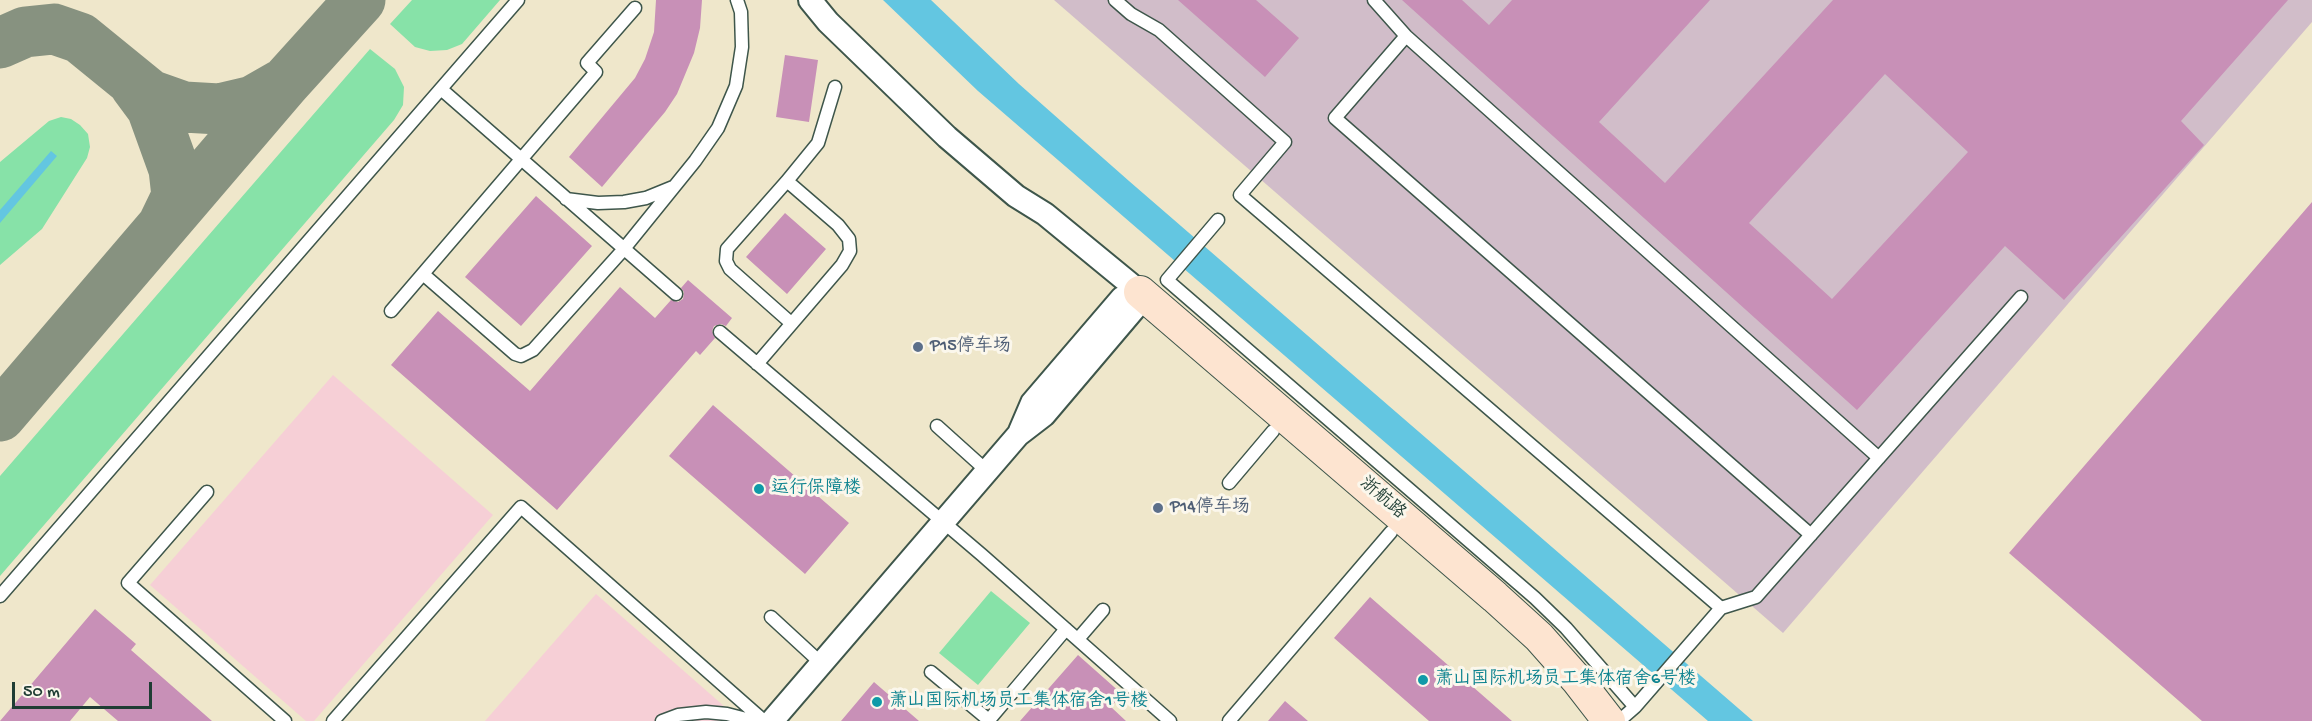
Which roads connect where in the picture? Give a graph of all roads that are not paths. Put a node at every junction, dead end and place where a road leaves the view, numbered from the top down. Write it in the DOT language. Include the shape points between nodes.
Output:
graph roads {
  1 [pos="518,0"];
  2 [pos="737,0"];
  3 [pos="810,0"];
  4 [pos="1115,0"];
  5 [pos="1374,0"];
  6 [pos="635,8"];
  7 [pos="1406,36"];
  8 [pos="835,87"];
  9 [pos="441,89"];
  10 [pos="522,160"];
  11 [pos="787,181"];
  12 [pos="674,186"];
  13 [pos="566,199"];
  14 [pos="1218,220"];
  15 [pos="623,250"];
  16 [pos="423,274"];
  17 [pos="676,294"];
  18 [pos="2021,297"];
  19 [pos="1132,300"];
  20 [pos="391,311"];
  21 [pos="791,323"];
  22 [pos="720,332"];
  23 [pos="757,364"];
  24 [pos="938,426"];
  25 [pos="1273,431"];
  26 [pos="1879,458"];
  27 [pos="987,471"];
  28 [pos="1229,483"];
  29 [pos="207,492"];
  30 [pos="944,522"];
  31 [pos="1390,532"];
  32 [pos="1811,535"];
  33 [pos="0,596"];
  34 [pos="1721,608"];
  35 [pos="1103,610"];
  36 [pos="771,617"];
  37 [pos="1066,629"];
  38 [pos="1078,639"];
  39 [pos="822,664"];
  40 [pos="931,672"];
  41 [pos="1622,714"];
  42 [pos="285,721"];
  43 [pos="333,721"];
  44 [pos="662,721"];
  45 [pos="754,721"];
  46 [pos="764,721"];
  47 [pos="772,721"];
  48 [pos="989,721"];
  49 [pos="1170,721"];
  50 [pos="1229,721"];
  51 [pos="1583,721"];
  52 [pos="1619,721"];
  1 -- 9 [label="lane"];
  2 -- 12 [label="lane" via="742,47 736,86 718,129"];
  3 -- 19 [label="street" via="939,129 1016,196 1045,214"];
  4 -- 34 [label="lane" via="1159,30 1285,141 1240,195"];
  5 -- 7 [label="lane"];
  6 -- 10 [label="lane" via="587,63 596,72"];
  7 -- 26 [label="lane"];
  7 -- 32 [label="lane" via="1335,118"];
  8 -- 11 [label="lane" via="818,143"];
  9 -- 10 [label="lane"];
  9 -- 33 [label="lane"];
  10 -- 13 [label="lane"];
  10 -- 16 [label="lane"];
  11 -- 21 [label="lane" via="838,225 849,239 850,251"];
  11 -- 21 [label="lane" via="727,249 726,261 730,269"];
  12 -- 13 [label="lane" via="624,202"];
  12 -- 15 [label="lane"];
  13 -- 15 [label="lane"];
  14 -- 41 [label="lane" via="1167,280 1535,598 1573,636"];
  15 -- 16 [label="lane" via="533,350 521,356"];
  15 -- 17 [label="lane"];
  16 -- 20 [label="lane"];
  18 -- 26 [label="lane"];
  19 -- 25 [label="street, 浙航路"];
  19 -- 27 [label="street" via="1032,403 1018,435"];
  19 -- 41 [label="street, 浙航路" via="1495,597 1539,637 1578,681"];
  21 -- 23 [label="lane"];
  22 -- 23 [label="lane"];
  23 -- 30 [label="lane"];
  24 -- 27 [label="lane"];
  25 -- 28 [label="lane"];
  25 -- 31 [label="street, 浙航路"];
  26 -- 32 [label="lane"];
  27 -- 30 [label="street"];
  29 -- 42 [label="lane" via="128,583"];
  30 -- 37 [label="lane"];
  30 -- 39 [label="street"];
  31 -- 50 [label="lane"];
  31 -- 51 [label="street, 浙航路" via="1518,646"];
  32 -- 34 [label="lane" via="1756,597"];
  34 -- 41 [label="lane"];
  35 -- 38 [label="lane"];
  36 -- 39 [label="lane"];
  37 -- 38 [label="lane"];
  37 -- 48 [label="lane"];
  38 -- 49 [label="lane"];
  39 -- 47 [label="street"];
  40 -- 48 [label="lane"];
  41 -- 52 [label="lane"];
  43 -- 46 [label="lane" via="521,507"];
  44 -- 45 [label="lane" via="706,712"];
}
